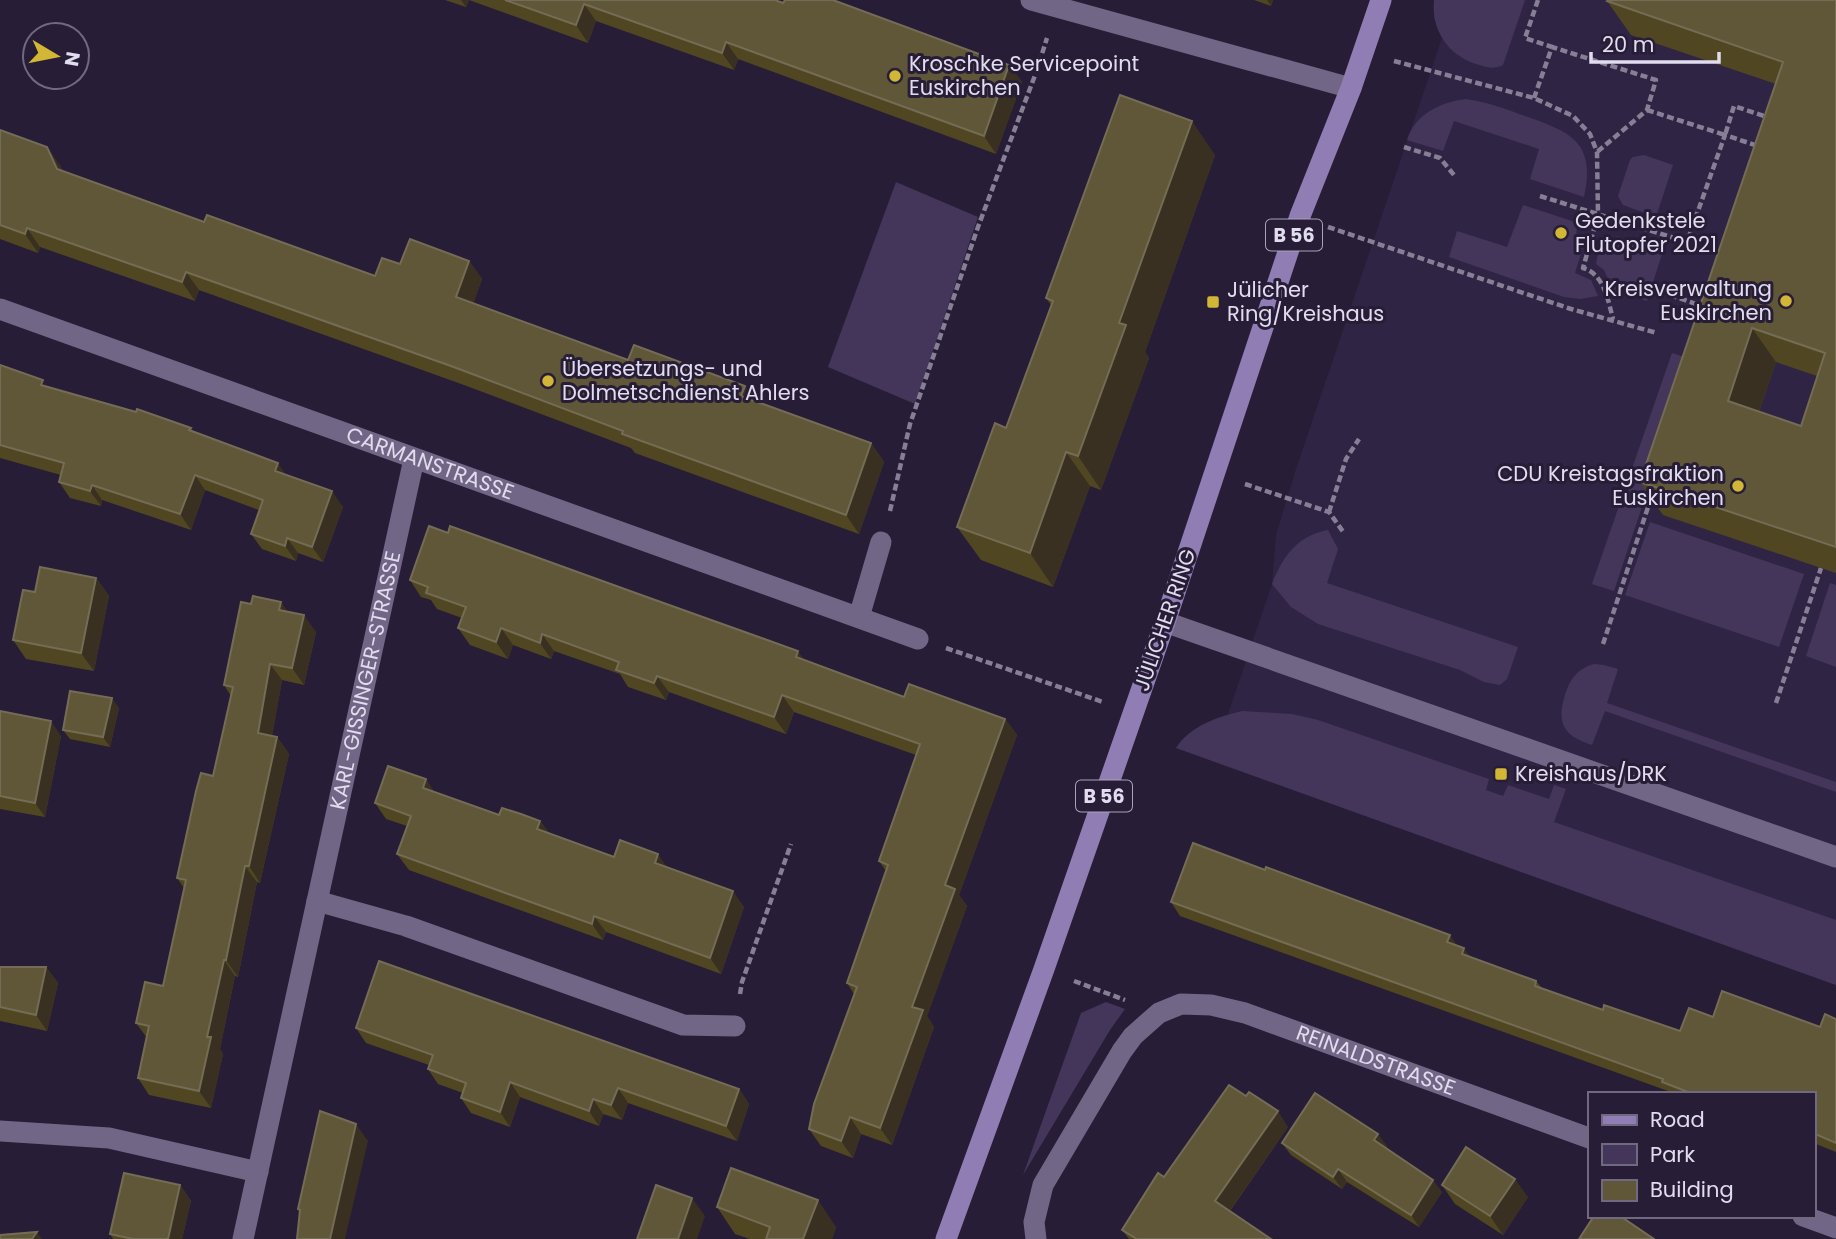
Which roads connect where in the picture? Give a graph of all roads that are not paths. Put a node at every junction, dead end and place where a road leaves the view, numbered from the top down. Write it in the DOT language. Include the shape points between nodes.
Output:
graph roads {
  1 [pos="1031,0"];
  2 [pos="1381,0"];
  3 [pos="1351,88"];
  4 [pos="0,309"];
  5 [pos="414,459"];
  6 [pos="881,542"];
  7 [pos="859,617"];
  8 [pos="1166,622"];
  9 [pos="918,639"];
  10 [pos="1836,857"];
  11 [pos="317,901"];
  12 [pos="735,1026"];
  13 [pos="0,1131"];
  14 [pos="1588,1138"];
  15 [pos="258,1172"];
  16 [pos="1808,1218"];
  17 [pos="1836,1228"];
  18 [pos="243,1239"];
  19 [pos="946,1239"];
  20 [pos="1036,1239"];
  1 -- 3 [label="street"];
  2 -- 3 [label="main road, JÜLICHER RING / B 56"];
  3 -- 8 [label="main road, JÜLICHER RING / B 56" via="1300,216"];
  4 -- 5 [label="street, CARMANSTRASSE"];
  5 -- 7 [label="street, CARMANSTRASSE"];
  5 -- 11 [label="street, KARL-GISSINGER-STRASSE"];
  6 -- 7 [label="street"];
  7 -- 9 [label="street, CARMANSTRASSE"];
  8 -- 10 [label="street"];
  8 -- 19 [label="main road, JÜLICHER RING / B 56"];
  11 -- 12 [label="street" via="406,926 682,1025"];
  11 -- 15 [label="street, KARL-GISSINGER-STRASSE"];
  13 -- 15 [label="street" via="109,1138"];
  14 -- 20 [label="street, REINALDSTRASSE" via="1226,1007 1181,1004 1143,1025 1122,1051 1043,1185 1034,1222"];
  15 -- 18 [label="street, KARL-GISSINGER-STRASSE"];
  16 -- 17 [label="street"];
}
